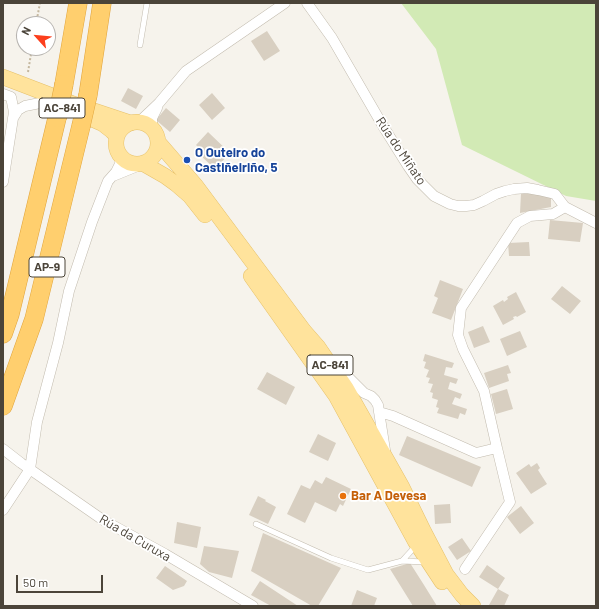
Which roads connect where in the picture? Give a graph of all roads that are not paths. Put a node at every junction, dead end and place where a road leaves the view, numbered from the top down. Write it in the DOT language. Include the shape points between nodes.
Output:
graph roads {
  1 [pos="78,3"];
  2 [pos="102,3"];
  3 [pos="111,3"];
  4 [pos="147,3"];
  5 [pos="285,3"];
  6 [pos="307,3"];
  7 [pos="140,45"];
  8 [pos="3,77"];
  9 [pos="89,91"];
  10 [pos="6,92"];
  11 [pos="40,102"];
  12 [pos="13,118"];
  13 [pos="140,124"];
  14 [pos="116,136"];
  15 [pos="158,142"];
  16 [pos="5,154"];
  17 [pos="121,158"];
  18 [pos="142,164"];
  19 [pos="113,176"];
  20 [pos="3,182"];
  21 [pos="565,207"];
  22 [pos="596,223"];
  23 [pos="3,334"];
  24 [pos="301,346"];
  25 [pos="355,398"];
  26 [pos="3,406"];
  27 [pos="379,412"];
  28 [pos="364,426"];
  29 [pos="497,448"];
  30 [pos="3,449"];
  31 [pos="379,461"];
  32 [pos="26,466"];
  33 [pos="3,510"];
  34 [pos="256,524"];
  35 [pos="415,541"];
  36 [pos="402,561"];
  37 [pos="430,565"];
  38 [pos="465,569"];
  39 [pos="253,606"];
  40 [pos="461,606"];
  41 [pos="473,606"];
  1 -- 23 [label="highway, AP-9, bridge" via="57,118"];
  2 -- 9 [label="highway, AP-9"];
  3 -- 9 [label="highway"];
  4 -- 7 [label="lane"];
  5 -- 13 [label="street" via="186,70 159,103 152,118"];
  6 -- 21 [label="street, Rúa do Miñato" via="332,38 408,166 434,196 450,204 466,206 514,188 527,188 555,194"];
  8 -- 13 [label="main road, AC-841"];
  9 -- 26 [label="highway, AP-9, bridge" via="34,319"];
  10 -- 11 [label="main road, AC-841"];
  10 -- 12 [label="street" via="14,112"];
  11 -- 12 [label="street" via="18,110"];
  11 -- 14 [label="main road, AC-841" via="97,121 108,127"];
  12 -- 16 [label="street"];
  13 -- 14 [label="main road" via="125,126"];
  13 -- 15 [label="main road, AC-841" via="155,133"];
  14 -- 17 [label="main road" via="116,148"];
  15 -- 18 [label="main road" via="156,153"];
  15 -- 25 [label="main road, AC-841" via="196,186"];
  16 -- 20 [label="street"];
  17 -- 18 [label="main road, AC-841" via="133,164"];
  17 -- 19 [label="street"];
  18 -- 19 [label="street"];
  18 -- 24 [label="main road, AC-841" via="165,176 190,196 221,234"];
  19 -- 32 [label="street" via="108,181 94,215 69,291"];
  21 -- 22 [label="street, Rúa do Miñato"];
  21 -- 29 [label="street" via="552,214 530,216 517,223 461,308 458,335 484,391"];
  24 -- 25 [label="street"];
  24 -- 31 [label="main road, AC-841"];
  25 -- 27 [label="street" via="371,396 378,405"];
  25 -- 28 [label="main road, AC-841"];
  27 -- 28 [label="street"];
  27 -- 29 [label="street" via="476,452"];
  27 -- 31 [label="street"];
  28 -- 31 [label="main road, AC-841"];
  29 -- 38 [label="street" via="510,502"];
  30 -- 32 [label="street, Rúa da Curuxa"];
  31 -- 35 [label="main road, AC-841"];
  31 -- 41 [label="main road, AC-841" via="402,487 446,574"];
  32 -- 33 [label="street"];
  32 -- 39 [label="street, Rúa da Curuxa" via="103,520"];
  34 -- 36 [label="lane" via="331,558 368,570"];
  35 -- 36 [label="lane" via="413,549"];
  35 -- 37 [label="main road, AC-841"];
  36 -- 37 [label="lane" via="424,562"];
  37 -- 40 [label="main road, AC-841"];
}
